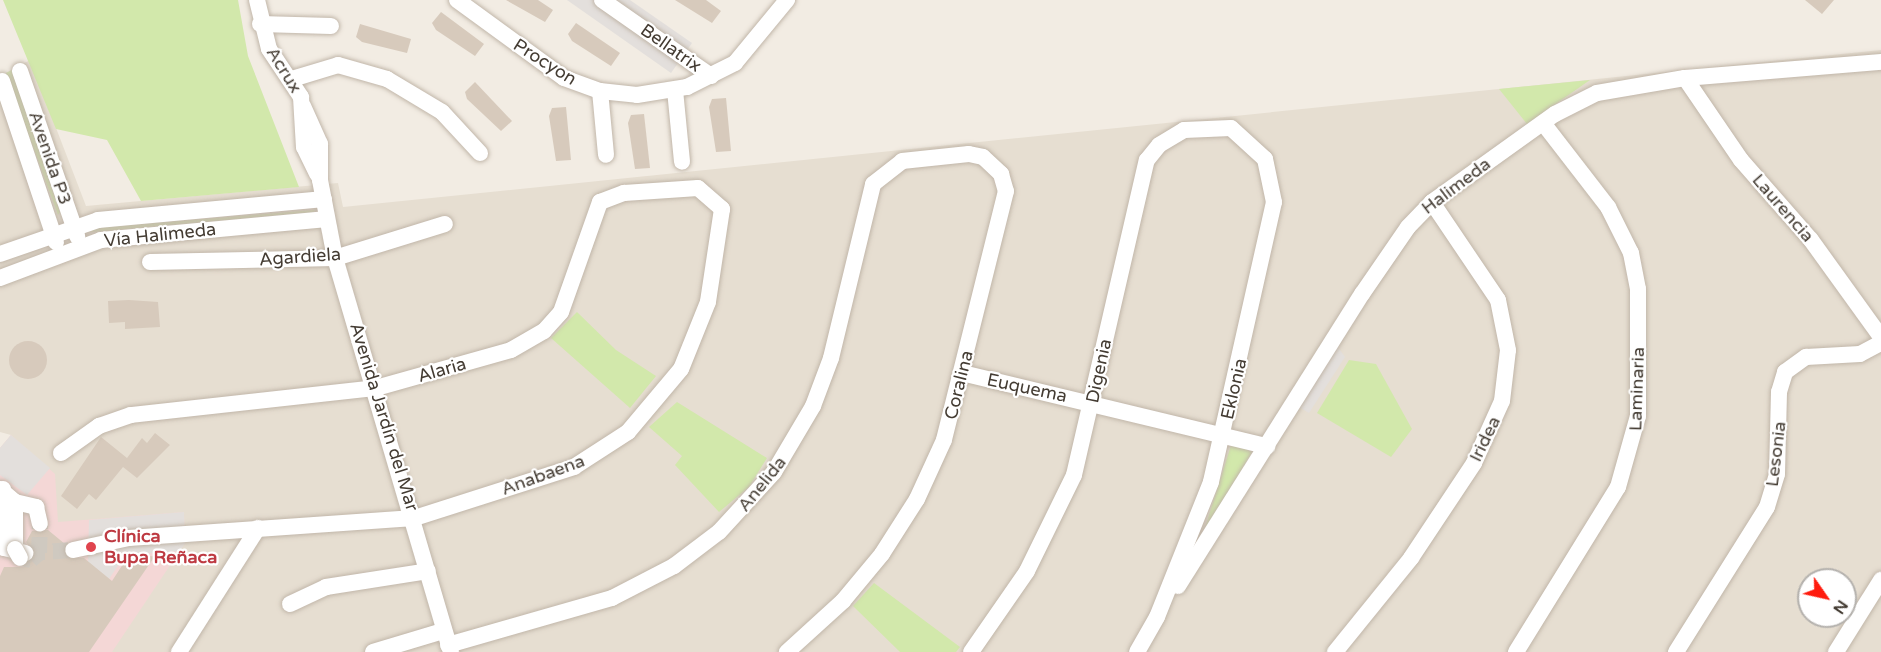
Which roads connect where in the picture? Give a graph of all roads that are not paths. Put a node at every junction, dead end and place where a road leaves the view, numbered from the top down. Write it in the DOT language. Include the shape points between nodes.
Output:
graph roads {
  1 [pos="257,0"];
  2 [pos="457,0"];
  3 [pos="602,0"];
  4 [pos="787,0"];
  5 [pos="260,24"];
  6 [pos="331,26"];
  7 [pos="1881,62"];
  8 [pos="20,71"];
  9 [pos="711,76"];
  10 [pos="1685,78"];
  11 [pos="292,79"];
  12 [pos="2,81"];
  13 [pos="675,90"];
  14 [pos="600,91"];
  15 [pos="1543,123"];
  16 [pos="1231,128"];
  17 [pos="480,153"];
  18 [pos="606,155"];
  19 [pos="902,161"];
  20 [pos="682,162"];
  21 [pos="320,180"];
  22 [pos="606,198"];
  23 [pos="324,199"];
  24 [pos="1432,202"];
  25 [pos="327,219"];
  26 [pos="446,224"];
  27 [pos="74,225"];
  28 [pos="53,233"];
  29 [pos="80,245"];
  30 [pos="59,252"];
  31 [pos="0,254"];
  32 [pos="335,258"];
  33 [pos="150,262"];
  34 [pos="0,278"];
  35 [pos="1881,337"];
  36 [pos="1881,343"];
  37 [pos="962,373"];
  38 [pos="376,388"];
  39 [pos="1094,402"];
  40 [pos="1224,433"];
  41 [pos="1267,446"];
  42 [pos="61,453"];
  43 [pos="2,489"];
  44 [pos="15,502"];
  45 [pos="414,518"];
  46 [pos="40,524"];
  47 [pos="258,528"];
  48 [pos="73,550"];
  49 [pos="428,571"];
  50 [pos="1881,580"];
  51 [pos="290,604"];
  52 [pos="1157,617"];
  53 [pos="447,643"];
  54 [pos="178,652"];
  55 [pos="373,652"];
  56 [pos="787,652"];
  57 [pos="971,652"];
  58 [pos="1137,652"];
  59 [pos="1335,652"];
  60 [pos="1516,652"];
  61 [pos="1676,652"];
  62 [pos="1836,652"];
  1 -- 5 [label="street, Acrux"];
  2 -- 14 [label="street, Procyon" via="552,71"];
  3 -- 9 [label="street, Bellatrix"];
  4 -- 9 [label="street, Procyon" via="750,50"];
  5 -- 6 [label="street"];
  5 -- 11 [label="street, Acrux" via="272,54"];
  7 -- 10 [label="street, Halimeda"];
  8 -- 27 [label="street, Avenida P3"];
  9 -- 13 [label="street, Procyon"];
  10 -- 15 [label="street, Halimeda" via="1597,93"];
  10 -- 35 [label="street, Laurencia"];
  11 -- 17 [label="street" via="338,65 387,79 442,112"];
  11 -- 21 [label="street, Acrux" via="320,144"];
  12 -- 28 [label="street, Avenida P3"];
  13 -- 14 [label="street, Procyon" via="637,95"];
  13 -- 20 [label="street"];
  14 -- 18 [label="street"];
  15 -- 24 [label="street, Halimeda"];
  15 -- 60 [label="street, Laminaria" via="1608,207 1632,253 1638,289 1638,416 1618,487"];
  16 -- 39 [label="street, Digenia" via="1175,134 1148,160 1125,239"];
  16 -- 40 [label="street, Eklonia" via="1265,159 1274,202"];
  19 -- 37 [label="street, Coralina" via="976,155 995,167 1004,182"];
  19 -- 53 [label="street, Anelida" via="885,170 869,192 838,333 813,406 774,472 740,513 698,550 631,590"];
  21 -- 23 [label="street, Avenida Jardín del Mar"];
  22 -- 38 [label="street, Alaria" via="592,212 570,295 544,331 511,350"];
  22 -- 45 [label="street, Anabaena" via="698,188 722,208 708,302 681,369 644,417 593,457 541,479"];
  23 -- 25 [label="street, Avenida Jardín del Mar"];
  23 -- 27 [label="street, Vía Halimeda"];
  24 -- 41 [label="street, Halimeda" via="1362,294"];
  24 -- 59 [label="street, Iridea" via="1498,300 1508,350 1502,401 1474,463 1411,558"];
  25 -- 29 [label="street, Vía Halimeda"];
  25 -- 32 [label="street, Avenida Jardín del Mar"];
  26 -- 32 [label="street, Agardiela"];
  27 -- 28 [label="street, Vía Halimeda"];
  27 -- 29 [label="street, Avenida P3"];
  28 -- 30 [label="street, Avenida P3"];
  28 -- 31 [label="street, Vía Halimeda"];
  29 -- 30 [label="street, Vía Halimeda"];
  30 -- 34 [label="street, Vía Halimeda"];
  32 -- 33 [label="street, Agardiela"];
  32 -- 38 [label="street, Avenida Jardín del Mar"];
  36 -- 61 [label="street, Lesonia" via="1860,354 1806,357 1785,372 1779,392 1779,457 1770,499"];
  37 -- 39 [label="street, Euquema"];
  37 -- 56 [label="street, Coralina" via="944,440 901,527 843,601"];
  38 -- 42 [label="street, Alaria" via="184,405 114,420"];
  38 -- 45 [label="street, Avenida Jardín del Mar"];
  39 -- 40 [label="street, Euquema"];
  39 -- 57 [label="street, Digenia" via="1074,475 1045,540"];
  40 -- 41 [label="street, Euquema"];
  40 -- 52 [label="street, Eklonia"];
  41 -- 52 [label="street, Halimeda"];
  43 -- 44 [label="street"];
  43 -- 44 [label="street" via="4,548 20,553"];
  44 -- 46 [label="street" via="36,507"];
  45 -- 47 [label="street, Anabaena"];
  45 -- 49 [label="street, Avenida Jardín del Mar"];
  47 -- 48 [label="street, Anabaena" via="129,538"];
  47 -- 54 [label="street"];
  49 -- 51 [label="street" via="326,587"];
  49 -- 53 [label="street, Avenida Jardín del Mar"];
  50 -- 62 [label="street"];
  52 -- 58 [label="street, Eklonia"];
  53 -- 55 [label="street, Anelida"];
}
